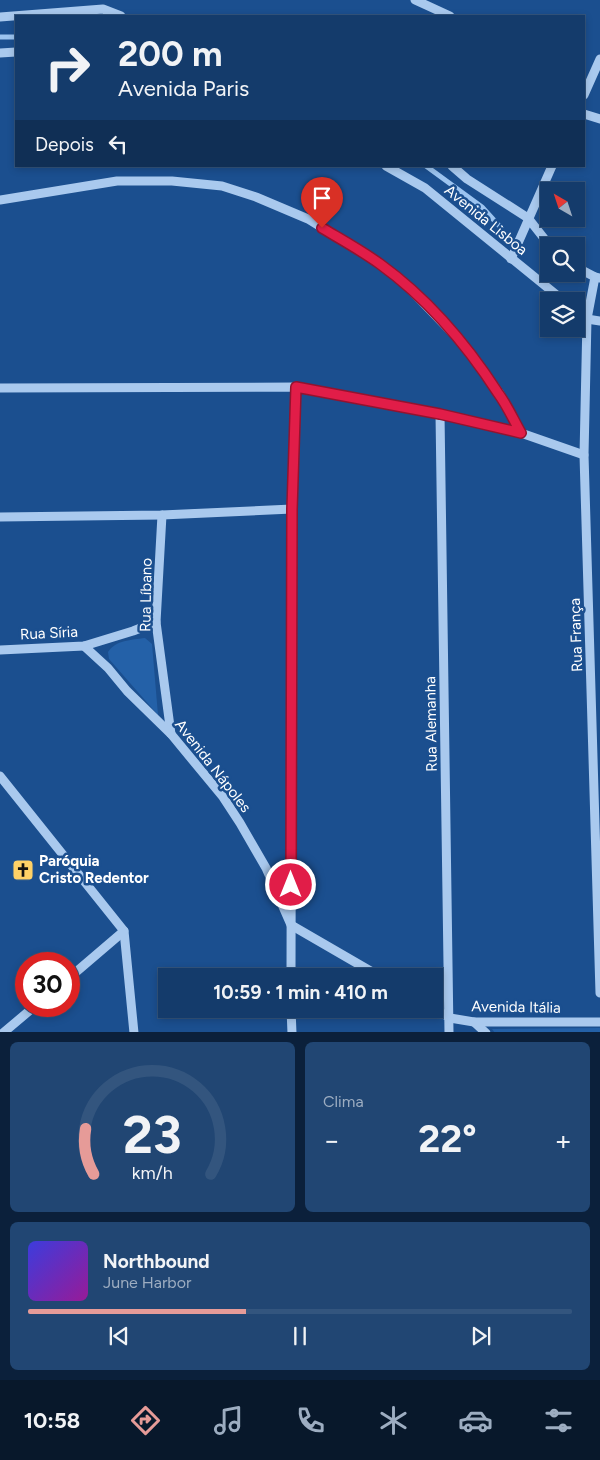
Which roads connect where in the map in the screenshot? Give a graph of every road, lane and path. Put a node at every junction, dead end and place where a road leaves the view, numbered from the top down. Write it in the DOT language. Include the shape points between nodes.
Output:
graph roads {
  1 [pos="415,0"];
  2 [pos="103,8"];
  3 [pos="23,15"];
  4 [pos="119,15"];
  5 [pos="448,15"];
  6 [pos="15,16"];
  7 [pos="0,17"];
  8 [pos="15,52"];
  9 [pos="0,53"];
  10 [pos="600,59"];
  11 [pos="587,79"];
  12 [pos="585,114"];
  13 [pos="600,119"];
  14 [pos="388,167"];
  15 [pos="453,167"];
  16 [pos="552,167"];
  17 [pos="0,200"];
  18 [pos="528,218"];
  19 [pos="543,237"];
  20 [pos="511,259"];
  21 [pos="585,272"];
  22 [pos="597,277"];
  23 [pos="553,292"];
  24 [pos="587,319"];
  25 [pos="600,321"];
  26 [pos="296,387"];
  27 [pos="0,388"];
  28 [pos="440,414"];
  29 [pos="521,433"];
  30 [pos="584,455"];
  31 [pos="292,509"];
  32 [pos="162,515"];
  33 [pos="0,517"];
  34 [pos="156,622"];
  35 [pos="84,646"];
  36 [pos="0,650"];
  37 [pos="172,734"];
  38 [pos="0,776"];
  39 [pos="291,925"];
  40 [pos="124,931"];
  41 [pos="291,968"];
  42 [pos="365,968"];
  43 [pos="80,969"];
  44 [pos="600,993"];
  45 [pos="443,1014"];
  46 [pos="22,1017"];
  47 [pos="292,1018"];
  48 [pos="450,1018"];
  49 [pos="474,1022"];
  50 [pos="600,1022"];
  51 [pos="4,1032"];
  52 [pos="134,1032"];
  53 [pos="292,1032"];
  54 [pos="449,1032"];
  55 [pos="486,1032"];
  1 -- 5 [label="street"];
  2 -- 3 [label="street"];
  2 -- 4 [label="street"];
  6 -- 7 [label="street"];
  8 -- 9 [label="street"];
  10 -- 11 [label="street"];
  12 -- 13 [label="street"];
  14 -- 20 [label="street, Avenida Lisboa" via="425,188"];
  15 -- 18 [label="street, Avenida Lisboa"];
  16 -- 18 [label="street"];
  17 -- 29 [label="street" via="117,181 172,181 222,186 308,219 379,263 406,285 477,362 500,394"];
  18 -- 19 [label="street, Avenida Lisboa"];
  18 -- 20 [label="street"];
  20 -- 23 [label="street, Avenida Lisboa"];
  21 -- 22 [label="street"];
  22 -- 24 [label="street, Rua França"];
  24 -- 25 [label="street"];
  24 -- 30 [label="street, Rua França"];
  26 -- 27 [label="street"];
  26 -- 28 [label="street"];
  26 -- 31 [label="street"];
  28 -- 29 [label="street"];
  28 -- 48 [label="street, Rua Alemanha"];
  29 -- 30 [label="street"];
  30 -- 44 [label="street, Rua França"];
  31 -- 32 [label="street"];
  31 -- 39 [label="street"];
  32 -- 33 [label="street"];
  32 -- 34 [label="street, Rua Líbano"];
  34 -- 35 [label="street, Rua Síria"];
  34 -- 37 [label="street, Rua Líbano"];
  35 -- 36 [label="street, Rua Síria"];
  35 -- 37 [label="street, Avenida Nápoles"];
  37 -- 39 [label="street, Avenida Nápoles" via="240,823 266,868"];
  38 -- 40 [label="street"];
  39 -- 41 [label="street"];
  39 -- 42 [label="street"];
  40 -- 43 [label="street"];
  40 -- 52 [label="street"];
  45 -- 48 [label="street, Avenida Itália"];
  46 -- 51 [label="street"];
  47 -- 53 [label="street"];
  48 -- 49 [label="street, Avenida Itália"];
  48 -- 54 [label="street, Rua Alemanha"];
  49 -- 50 [label="street, Avenida Itália"];
  49 -- 55 [label="street"];
}
